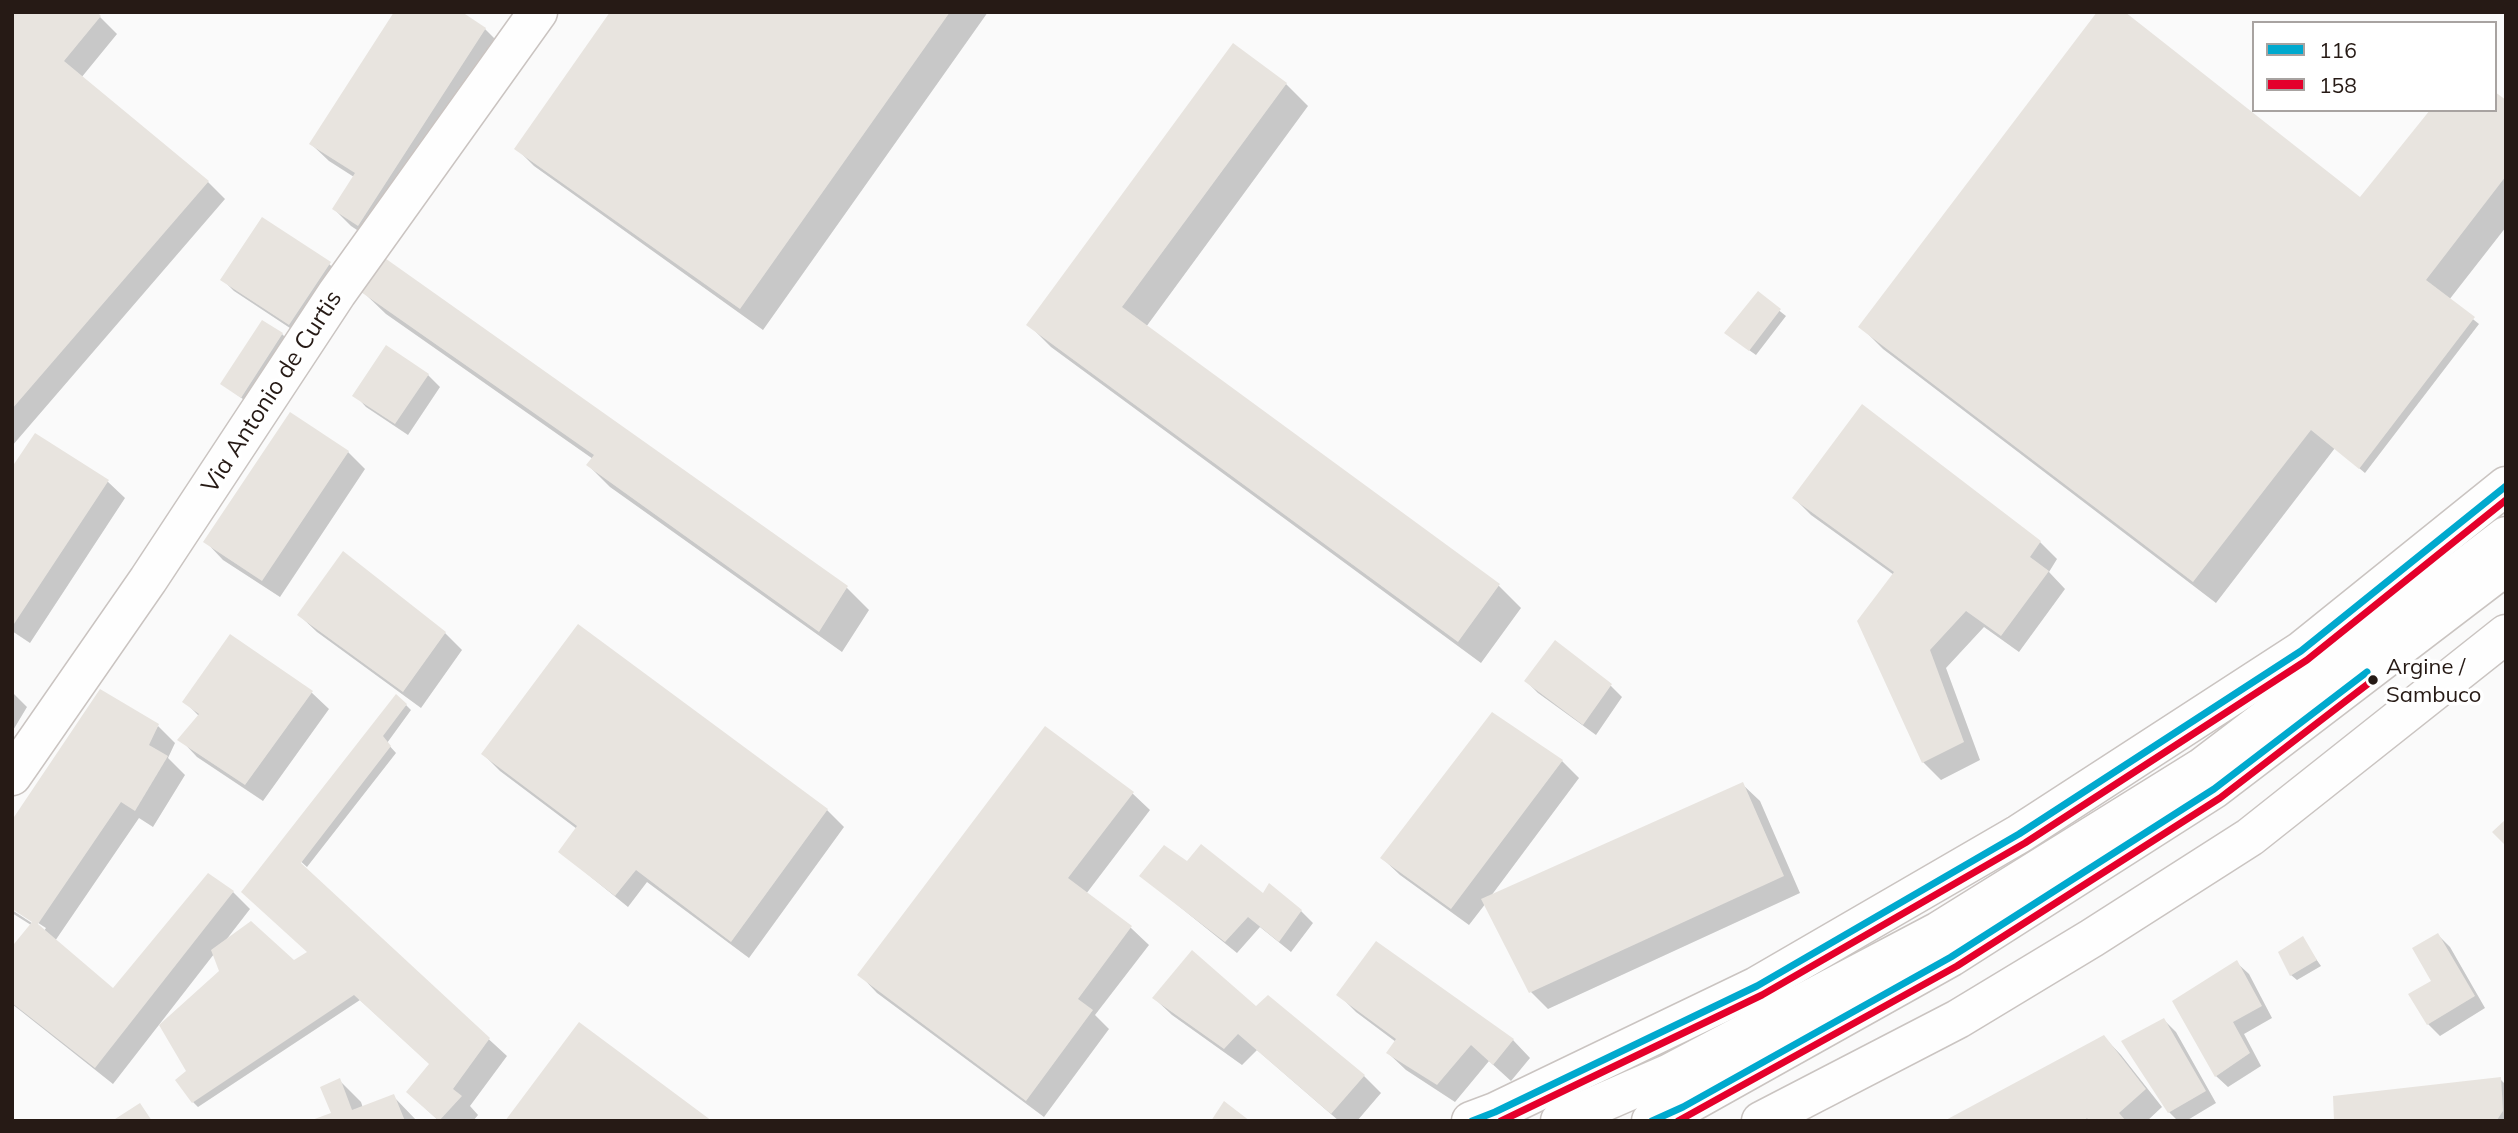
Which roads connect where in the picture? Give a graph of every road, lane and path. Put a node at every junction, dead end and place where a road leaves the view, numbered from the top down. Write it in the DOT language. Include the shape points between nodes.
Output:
graph roads {
  1 [pos="538,12"];
  2 [pos="2506,486"];
  3 [pos="2506,536"];
  4 [pos="2506,566"];
  5 [pos="2506,634"];
  6 [pos="12,776"];
  7 [pos="1471,1121"];
  8 [pos="1560,1121"];
  9 [pos="1651,1121"];
  10 [pos="1761,1121"];
  1 -- 6 [label="main road, Via Antonio de Curtis" via="337,293"];
  2 -- 7 [label="main road" via="2301,652 2019,834 1757,986"];
  3 -- 8 [label="main road" via="2201,768 1951,923 1668,1074"];
  4 -- 9 [label="main road" via="2214,789 1951,957"];
  5 -- 10 [label="main road" via="2249,837 1958,1019"];
}
